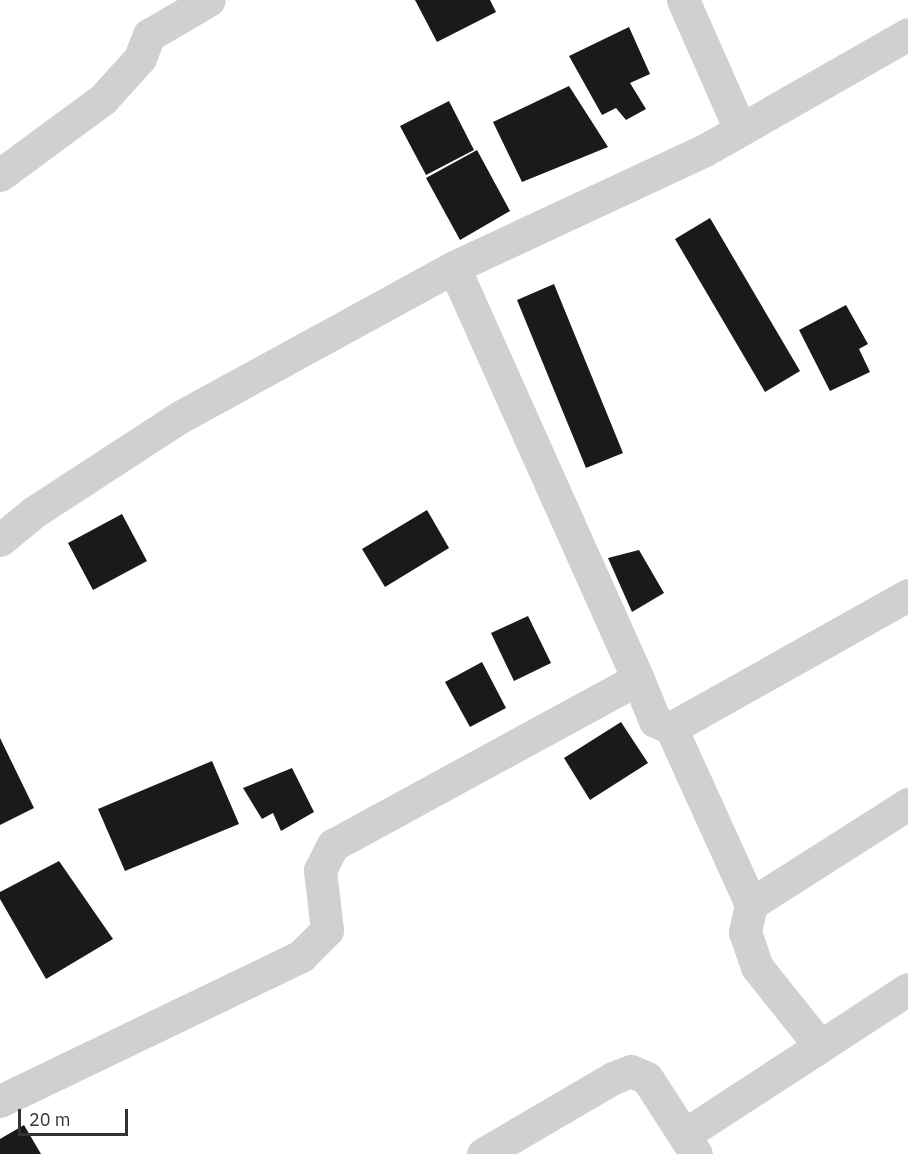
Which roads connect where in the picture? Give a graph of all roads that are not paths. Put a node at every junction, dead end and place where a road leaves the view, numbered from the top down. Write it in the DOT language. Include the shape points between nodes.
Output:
graph roads {
  1 [pos="209,0"];
  2 [pos="683,0"];
  3 [pos="908,34"];
  4 [pos="740,129"];
  5 [pos="0,175"];
  6 [pos="454,267"];
  7 [pos="0,540"];
  8 [pos="908,595"];
  9 [pos="638,679"];
  10 [pos="671,729"];
  11 [pos="908,804"];
  12 [pos="751,904"];
  13 [pos="908,989"];
  14 [pos="820,1046"];
  15 [pos="0,1101"];
  16 [pos="690,1144"];
  17 [pos="483,1154"];
  1 -- 5 [label="street" via="149,35 140,58 103,99"];
  2 -- 4 [label="street"];
  3 -- 4 [label="street"];
  4 -- 6 [label="street" via="705,150"];
  6 -- 7 [label="street" via="180,417 33,512"];
  6 -- 9 [label="street"];
  8 -- 10 [label="street"];
  9 -- 10 [label="street" via="655,721"];
  9 -- 15 [label="street" via="333,845 320,870 327,930 301,956"];
  10 -- 12 [label="street"];
  11 -- 12 [label="street"];
  12 -- 14 [label="street" via="746,932 757,967"];
  13 -- 14 [label="street"];
  14 -- 16 [label="street"];
  16 -- 17 [label="street" via="647,1078 631,1071"];
}
